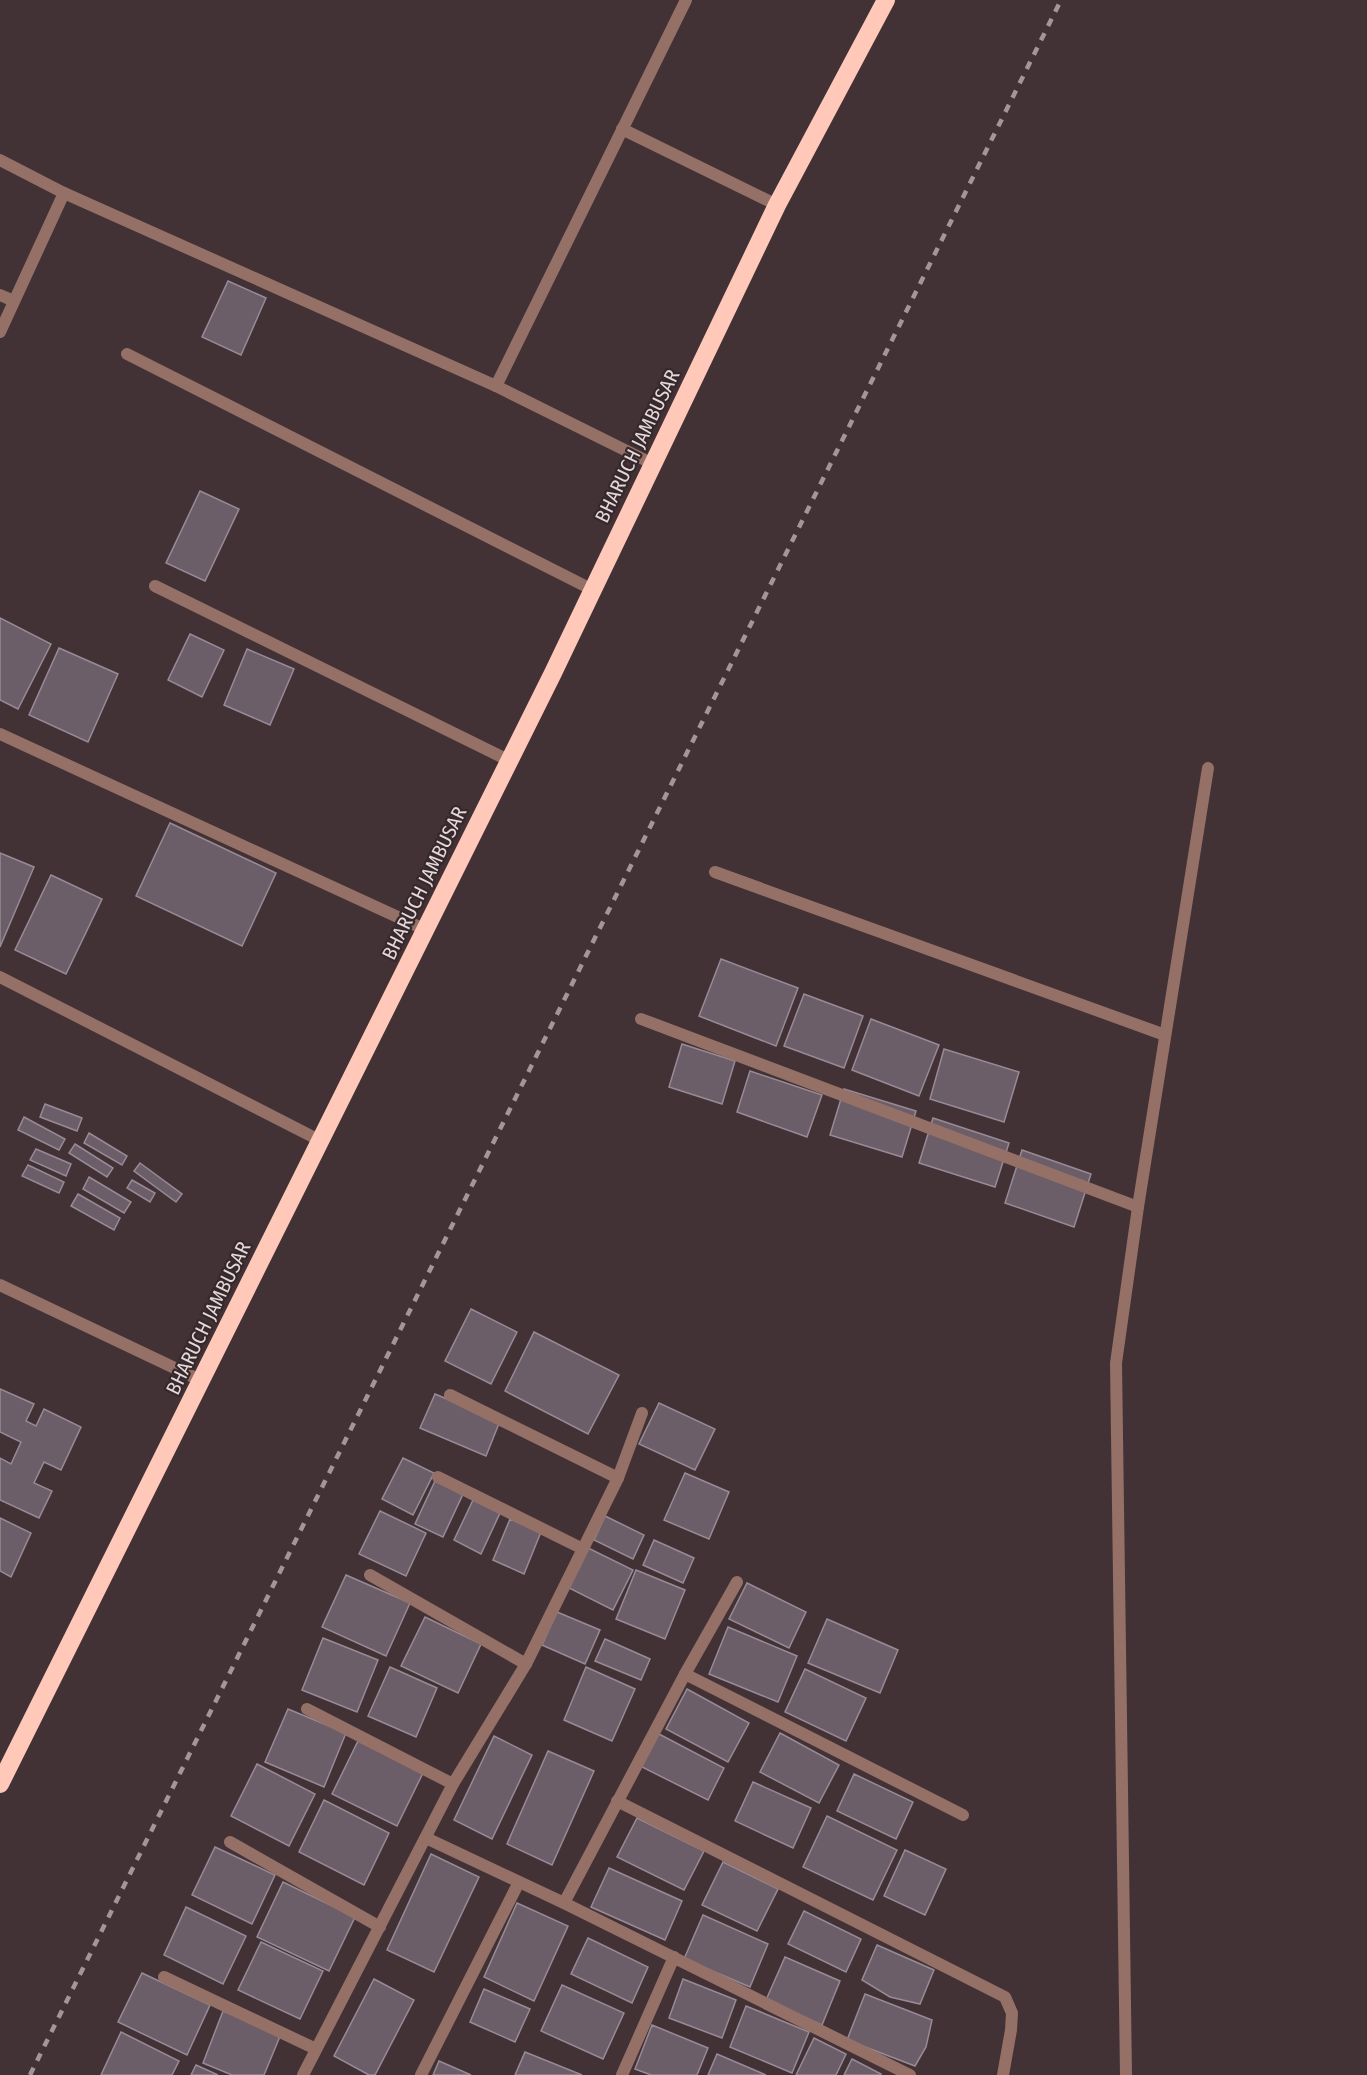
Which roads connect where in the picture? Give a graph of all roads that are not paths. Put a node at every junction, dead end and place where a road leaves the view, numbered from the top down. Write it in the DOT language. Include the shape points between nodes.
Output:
graph roads {
  1 [pos="686,0"];
  2 [pos="886,0"];
  3 [pos="622,129"];
  4 [pos="0,160"];
  5 [pos="64,193"];
  6 [pos="777,205"];
  7 [pos="0,295"];
  8 [pos="14,301"];
  9 [pos="0,332"];
  10 [pos="128,354"];
  11 [pos="496,386"];
  12 [pos="653,464"];
  13 [pos="155,586"];
  14 [pos="593,590"];
  15 [pos="0,734"];
  16 [pos="510,761"];
  17 [pos="1208,768"];
  18 [pos="715,872"];
  19 [pos="426,930"];
  20 [pos="0,977"];
  21 [pos="641,1019"];
  22 [pos="1165,1035"];
  23 [pos="321,1141"];
  24 [pos="1138,1208"];
  25 [pos="0,1285"];
  26 [pos="202,1381"];
  27 [pos="450,1395"];
  28 [pos="642,1413"];
  29 [pos="438,1477"];
  30 [pos="618,1478"];
  31 [pos="583,1549"];
  32 [pos="370,1575"];
  33 [pos="737,1582"];
  34 [pos="526,1664"];
  35 [pos="685,1674"];
  36 [pos="307,1709"];
  37 [pos="453,1784"];
  38 [pos="0,1785"];
  39 [pos="617,1801"];
  40 [pos="963,1815"];
  41 [pos="426,1838"];
  42 [pos="230,1842"];
  43 [pos="519,1881"];
  44 [pos="564,1903"];
  45 [pos="380,1927"];
  46 [pos="674,1957"];
  47 [pos="164,1977"];
  48 [pos="316,2049"];
  49 [pos="304,2075"];
  50 [pos="421,2075"];
  51 [pos="622,2075"];
  52 [pos="910,2075"];
  53 [pos="1004,2075"];
  54 [pos="1126,2075"];
  1 -- 3 [label="street"];
  2 -- 6 [label="highway, BHARUCH JAMBUSAR"];
  3 -- 6 [label="street"];
  3 -- 11 [label="street"];
  4 -- 5 [label="street"];
  5 -- 8 [label="street"];
  5 -- 11 [label="street"];
  6 -- 12 [label="highway, BHARUCH JAMBUSAR"];
  7 -- 8 [label="street"];
  8 -- 9 [label="street"];
  10 -- 14 [label="street"];
  11 -- 12 [label="street"];
  12 -- 14 [label="highway, BHARUCH JAMBUSAR"];
  13 -- 16 [label="street"];
  14 -- 16 [label="highway, BHARUCH JAMBUSAR"];
  15 -- 19 [label="street"];
  16 -- 19 [label="highway, BHARUCH JAMBUSAR"];
  17 -- 22 [label="street"];
  18 -- 22 [label="street"];
  19 -- 23 [label="highway, BHARUCH JAMBUSAR"];
  20 -- 23 [label="street"];
  21 -- 24 [label="street"];
  22 -- 24 [label="street"];
  23 -- 26 [label="highway, BHARUCH JAMBUSAR"];
  24 -- 54 [label="street" via="1116,1363"];
  25 -- 26 [label="street"];
  26 -- 38 [label="highway, BHARUCH JAMBUSAR"];
  27 -- 30 [label="street"];
  28 -- 30 [label="street"];
  29 -- 31 [label="street"];
  30 -- 31 [label="street"];
  31 -- 34 [label="street"];
  32 -- 34 [label="street"];
  33 -- 35 [label="street"];
  34 -- 37 [label="street"];
  35 -- 39 [label="street"];
  35 -- 40 [label="street"];
  36 -- 37 [label="street"];
  37 -- 41 [label="street"];
  39 -- 44 [label="street"];
  39 -- 53 [label="street" via="1005,1997 1012,2013"];
  41 -- 43 [label="street"];
  41 -- 45 [label="street"];
  42 -- 45 [label="street"];
  43 -- 44 [label="street"];
  43 -- 50 [label="street"];
  44 -- 46 [label="street"];
  45 -- 48 [label="street"];
  46 -- 51 [label="street"];
  46 -- 52 [label="street"];
  47 -- 48 [label="street"];
  48 -- 49 [label="street"];
}
